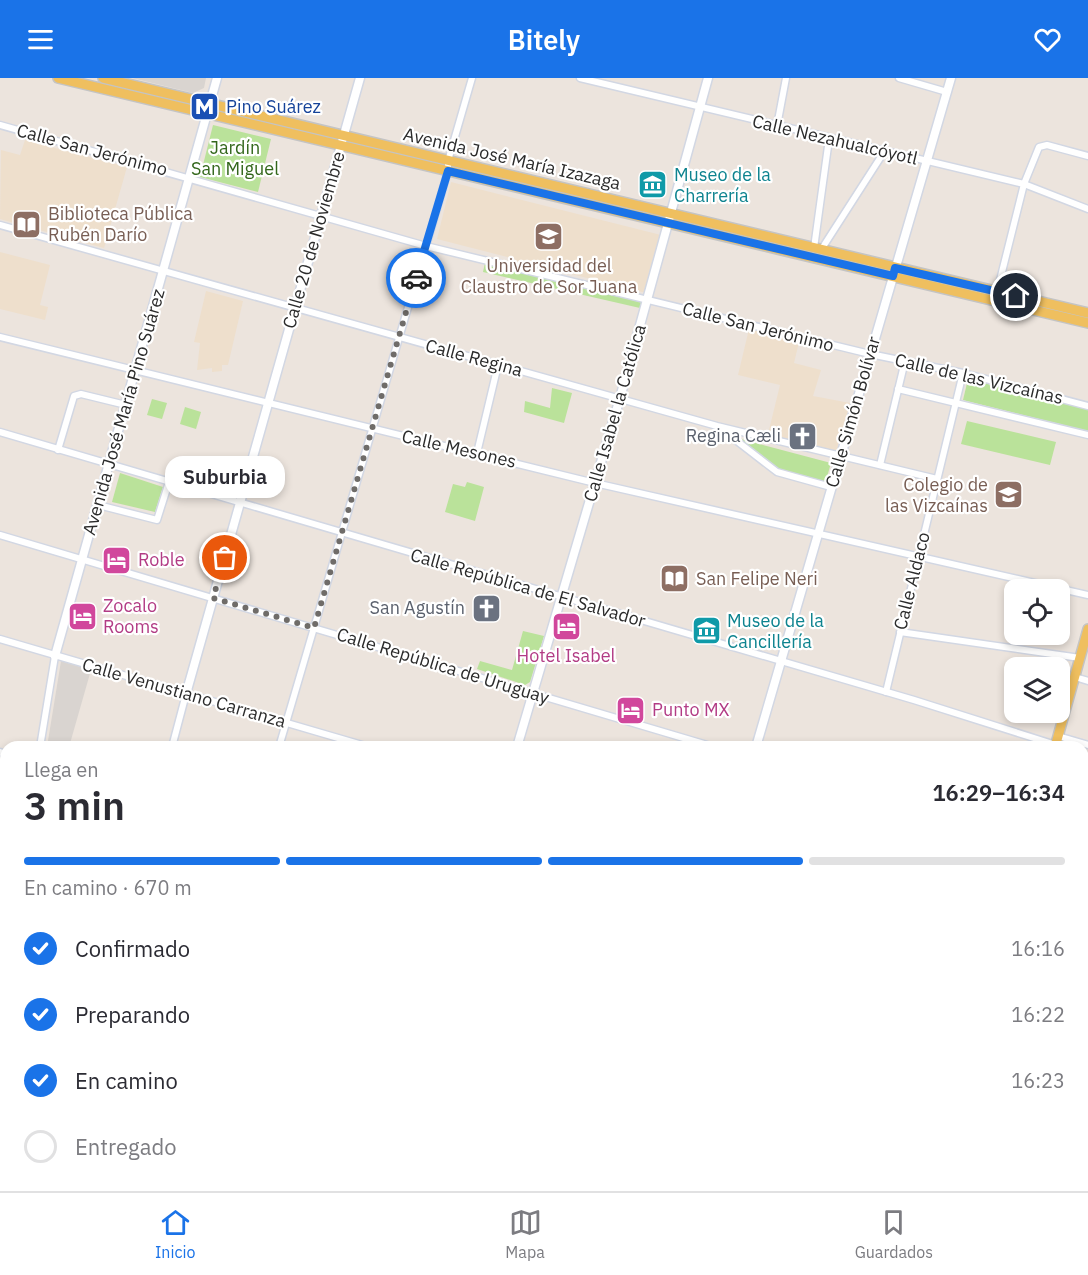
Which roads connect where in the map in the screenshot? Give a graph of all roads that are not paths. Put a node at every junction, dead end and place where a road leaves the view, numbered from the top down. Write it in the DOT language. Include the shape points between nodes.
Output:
graph roads {
  1 [pos="58,78"];
  2 [pos="103,78"];
  3 [pos="217,78"];
  4 [pos="360,78"];
  5 [pos="472,78"];
  6 [pos="580,78"];
  7 [pos="708,78"];
  8 [pos="786,78"];
  9 [pos="899,78"];
  10 [pos="951,78"];
  11 [pos="947,92"];
  12 [pos="210,104"];
  13 [pos="700,107"];
  14 [pos="207,114"];
  15 [pos="0,125"];
  16 [pos="777,126"];
  17 [pos="829,139"];
  18 [pos="342,141"];
  19 [pos="884,152"];
  20 [pos="1088,156"];
  21 [pos="448,161"];
  22 [pos="925,161"];
  23 [pos="448,171"];
  24 [pos="190,177"];
  25 [pos="1024,184"];
  26 [pos="1088,209"];
  27 [pos="322,214"];
  28 [pos="669,218"];
  29 [pos="0,225"];
  30 [pos="426,246"];
  31 [pos="818,249"];
  32 [pos="164,272"];
  33 [pos="894,272"];
  34 [pos="997,291"];
  35 [pos="647,299"];
  36 [pos="295,309"];
  37 [pos="1088,313"];
  38 [pos="1088,323"];
  39 [pos="0,337"];
  40 [pos="399,338"];
  41 [pos="870,354"];
  42 [pos="905,361"];
  43 [pos="498,364"];
  44 [pos="136,372"];
  45 [pos="963,373"];
  46 [pos="898,389"];
  47 [pos="620,398"];
  48 [pos="269,402"];
  49 [pos="956,403"];
  50 [pos="126,405"];
  51 [pos="1088,406"];
  52 [pos="717,426"];
  53 [pos="372,428"];
  54 [pos="0,432"];
  55 [pos="1088,435"];
  56 [pos="58,450"];
  57 [pos="477,453"];
  58 [pos="840,456"];
  59 [pos="109,465"];
  60 [pos="880,465"];
  61 [pos="937,479"];
  62 [pos="169,482"];
  63 [pos="595,483"];
  64 [pos="831,487"];
  65 [pos="240,504"];
  66 [pos="98,505"];
  67 [pos="341,534"];
  68 [pos="0,535"];
  69 [pos="818,535"];
  70 [pos="918,556"];
  71 [pos="82,559"];
  72 [pos="1088,595"];
  73 [pos="561,597"];
  74 [pos="213,598"];
  75 [pos="314,628"];
  76 [pos="1088,629"];
  77 [pos="900,632"];
  78 [pos="0,639"];
  79 [pos="56,656"];
  80 [pos="1080,658"];
  81 [pos="781,661"];
  82 [pos="1075,677"];
  83 [pos="1088,681"];
  84 [pos="885,692"];
  85 [pos="533,693"];
  86 [pos="186,694"];
  87 [pos="286,723"];
  88 [pos="41,741"];
  89 [pos="174,741"];
  90 [pos="281,741"];
  91 [pos="348,741"];
  92 [pos="519,741"];
  93 [pos="694,741"];
  94 [pos="758,741"];
  95 [pos="1049,741"];
  96 [pos="1057,741"];
  1 -- 14 [label="main road, Avenida José María Izazaga"];
  2 -- 12 [label="main road, Avenida José María Izazaga"];
  3 -- 12 [label="street, Avenida José María Pino Suárez"];
  4 -- 18 [label="street, Calle 20 de Noviembre"];
  5 -- 21 [label="street"];
  6 -- 13 [label="street, Calle Nezahualcóyotl"];
  7 -- 13 [label="street, Calle Isabel la Católica"];
  8 -- 16 [label="street"];
  9 -- 11 [label="street"];
  10 -- 11 [label="street, Calle Simón Bolívar"];
  11 -- 22 [label="street, Calle Simón Bolívar"];
  12 -- 14 [label="street, Avenida José María Pino Suárez"];
  12 -- 18 [label="main road, Avenida José María Izazaga"];
  13 -- 16 [label="street, Calle Nezahualcóyotl"];
  13 -- 28 [label="street, Calle Isabel la Católica"];
  14 -- 18 [label="main road, Avenida José María Izazaga"];
  14 -- 24 [label="street, Avenida José María Pino Suárez"];
  15 -- 24 [label="street, Calle San Jerónimo"];
  16 -- 17 [label="street, Calle Nezahualcóyotl"];
  17 -- 19 [label="street, Calle Nezahualcóyotl"];
  17 -- 31 [label="street"];
  18 -- 21 [label="main road, Avenida José María Izazaga"];
  18 -- 23 [label="main road, Avenida José María Izazaga"];
  18 -- 27 [label="street, Calle 20 de Noviembre"];
  19 -- 22 [label="street, Calle Nezahualcóyotl"];
  19 -- 31 [label="street"];
  20 -- 25 [label="street" via="1042,145"];
  21 -- 23 [label="street"];
  21 -- 28 [label="main road, Avenida José María Izazaga"];
  22 -- 25 [label="street, Calle Nezahualcóyotl"];
  22 -- 33 [label="street, Calle Simón Bolívar"];
  23 -- 28 [label="main road, Avenida José María Izazaga"];
  23 -- 30 [label="street"];
  24 -- 27 [label="street, Calle San Jerónimo"];
  24 -- 32 [label="street, Avenida José María Pino Suárez"];
  25 -- 26 [label="street, Calle Nezahualcóyotl"];
  25 -- 34 [label="street"];
  27 -- 30 [label="street, Calle San Jerónimo"];
  27 -- 36 [label="street, Calle 20 de Noviembre"];
  28 -- 31 [label="main road, Avenida José María Izazaga"];
  28 -- 33 [label="main road, Avenida José María Izazaga"];
  28 -- 35 [label="street, Calle Isabel la Católica"];
  29 -- 32 [label="street, Calle Regina"];
  30 -- 35 [label="street, Calle San Jerónimo"];
  30 -- 40 [label="street"];
  31 -- 33 [label="main road, Avenida José María Izazaga"];
  32 -- 36 [label="street, Calle Regina"];
  32 -- 44 [label="street, Avenida José María Pino Suárez"];
  33 -- 34 [label="main road, Avenida José María Izazaga"];
  33 -- 38 [label="main road, Avenida José María Izazaga"];
  33 -- 41 [label="street, Calle Simón Bolívar"];
  34 -- 37 [label="main road, Avenida José María Izazaga"];
  35 -- 41 [label="street, Calle San Jerónimo"];
  35 -- 47 [label="street, Calle Isabel la Católica"];
  36 -- 40 [label="street, Calle Regina"];
  36 -- 48 [label="street, Calle 20 de Noviembre"];
  39 -- 44 [label="street, Calle Mesones"];
  40 -- 43 [label="street, Calle Regina"];
  40 -- 53 [label="street"];
  41 -- 42 [label="street, Calle de las Vizcaínas"];
  41 -- 58 [label="street, Calle Simón Bolívar"];
  42 -- 45 [label="street, Calle de las Vizcaínas"];
  42 -- 46 [label="street"];
  43 -- 47 [label="street, Calle Regina"];
  43 -- 57 [label="street"];
  44 -- 48 [label="street, Calle Mesones"];
  44 -- 50 [label="street, Avenida José María Pino Suárez"];
  45 -- 49 [label="street, Calle Aldaco"];
  45 -- 51 [label="street, Calle de las Vizcaínas"];
  46 -- 49 [label="street"];
  46 -- 60 [label="street"];
  47 -- 52 [label="street, Calle Regina"];
  47 -- 63 [label="street, Calle Isabel la Católica"];
  48 -- 53 [label="street, Calle Mesones"];
  48 -- 65 [label="street, Calle 20 de Noviembre"];
  49 -- 55 [label="street"];
  49 -- 61 [label="street, Calle Aldaco"];
  50 -- 56 [label="street" via="81,394 74,396"];
  50 -- 59 [label="street, Avenida José María Pino Suárez"];
  52 -- 58 [label="street"];
  52 -- 64 [label="street, Calle Regina" via="777,472"];
  53 -- 57 [label="street, Calle Mesones"];
  53 -- 67 [label="street"];
  54 -- 56 [label="street, Calle República de El Salvador"];
  56 -- 59 [label="street, Calle República de El Salvador"];
  57 -- 63 [label="street, Calle Mesones"];
  58 -- 60 [label="street"];
  58 -- 64 [label="street, Calle Simón Bolívar"];
  59 -- 62 [label="street, Calle República de El Salvador"];
  59 -- 66 [label="street, Avenida José María Pino Suárez"];
  60 -- 61 [label="street"];
  61 -- 70 [label="street, Calle Aldaco"];
  62 -- 65 [label="street, Calle República de El Salvador"];
  62 -- 66 [label="street" via="158,520"];
  63 -- 69 [label="street, Calle Mesones"];
  63 -- 73 [label="street, Calle Isabel la Católica"];
  64 -- 69 [label="street, Calle Simón Bolívar"];
  65 -- 67 [label="street, Calle República de El Salvador"];
  65 -- 74 [label="street, Calle 20 de Noviembre"];
  66 -- 71 [label="street, Avenida José María Pino Suárez"];
  67 -- 73 [label="street, Calle República de El Salvador"];
  67 -- 75 [label="street"];
  68 -- 71 [label="street, Calle República de Uruguay"];
  69 -- 70 [label="street, Calle Mesones"];
  69 -- 81 [label="street, Calle Simón Bolívar"];
  70 -- 72 [label="street"];
  70 -- 77 [label="street, Calle Aldaco"];
  71 -- 74 [label="street, Calle República de Uruguay"];
  71 -- 79 [label="street, Avenida José María Pino Suárez"];
  73 -- 81 [label="street, Calle República de El Salvador"];
  73 -- 85 [label="street, Calle Isabel la Católica"];
  74 -- 75 [label="street, Calle República de Uruguay"];
  74 -- 86 [label="street"];
  75 -- 85 [label="street, Calle República de Uruguay"];
  75 -- 87 [label="street"];
  76 -- 80 [label="main road"];
  77 -- 80 [label="street"];
  77 -- 84 [label="street, Calle Aldaco"];
  78 -- 79 [label="street, Calle Venustiano Carranza"];
  79 -- 86 [label="street, Calle Venustiano Carranza"];
  79 -- 88 [label="street, Avenida José María Pino Suárez"];
  80 -- 82 [label="main road"];
  81 -- 84 [label="street, Calle República de El Salvador"];
  81 -- 94 [label="street, Calle Simón Bolívar"];
  82 -- 83 [label="street"];
  82 -- 96 [label="main road"];
  84 -- 95 [label="street, Calle República de El Salvador"];
  85 -- 92 [label="street, Calle Isabel la Católica"];
  85 -- 93 [label="street, Calle República de Uruguay"];
  86 -- 87 [label="street, Calle Venustiano Carranza"];
  86 -- 89 [label="street"];
  87 -- 90 [label="street"];
  87 -- 91 [label="street, Calle Venustiano Carranza"];
}
